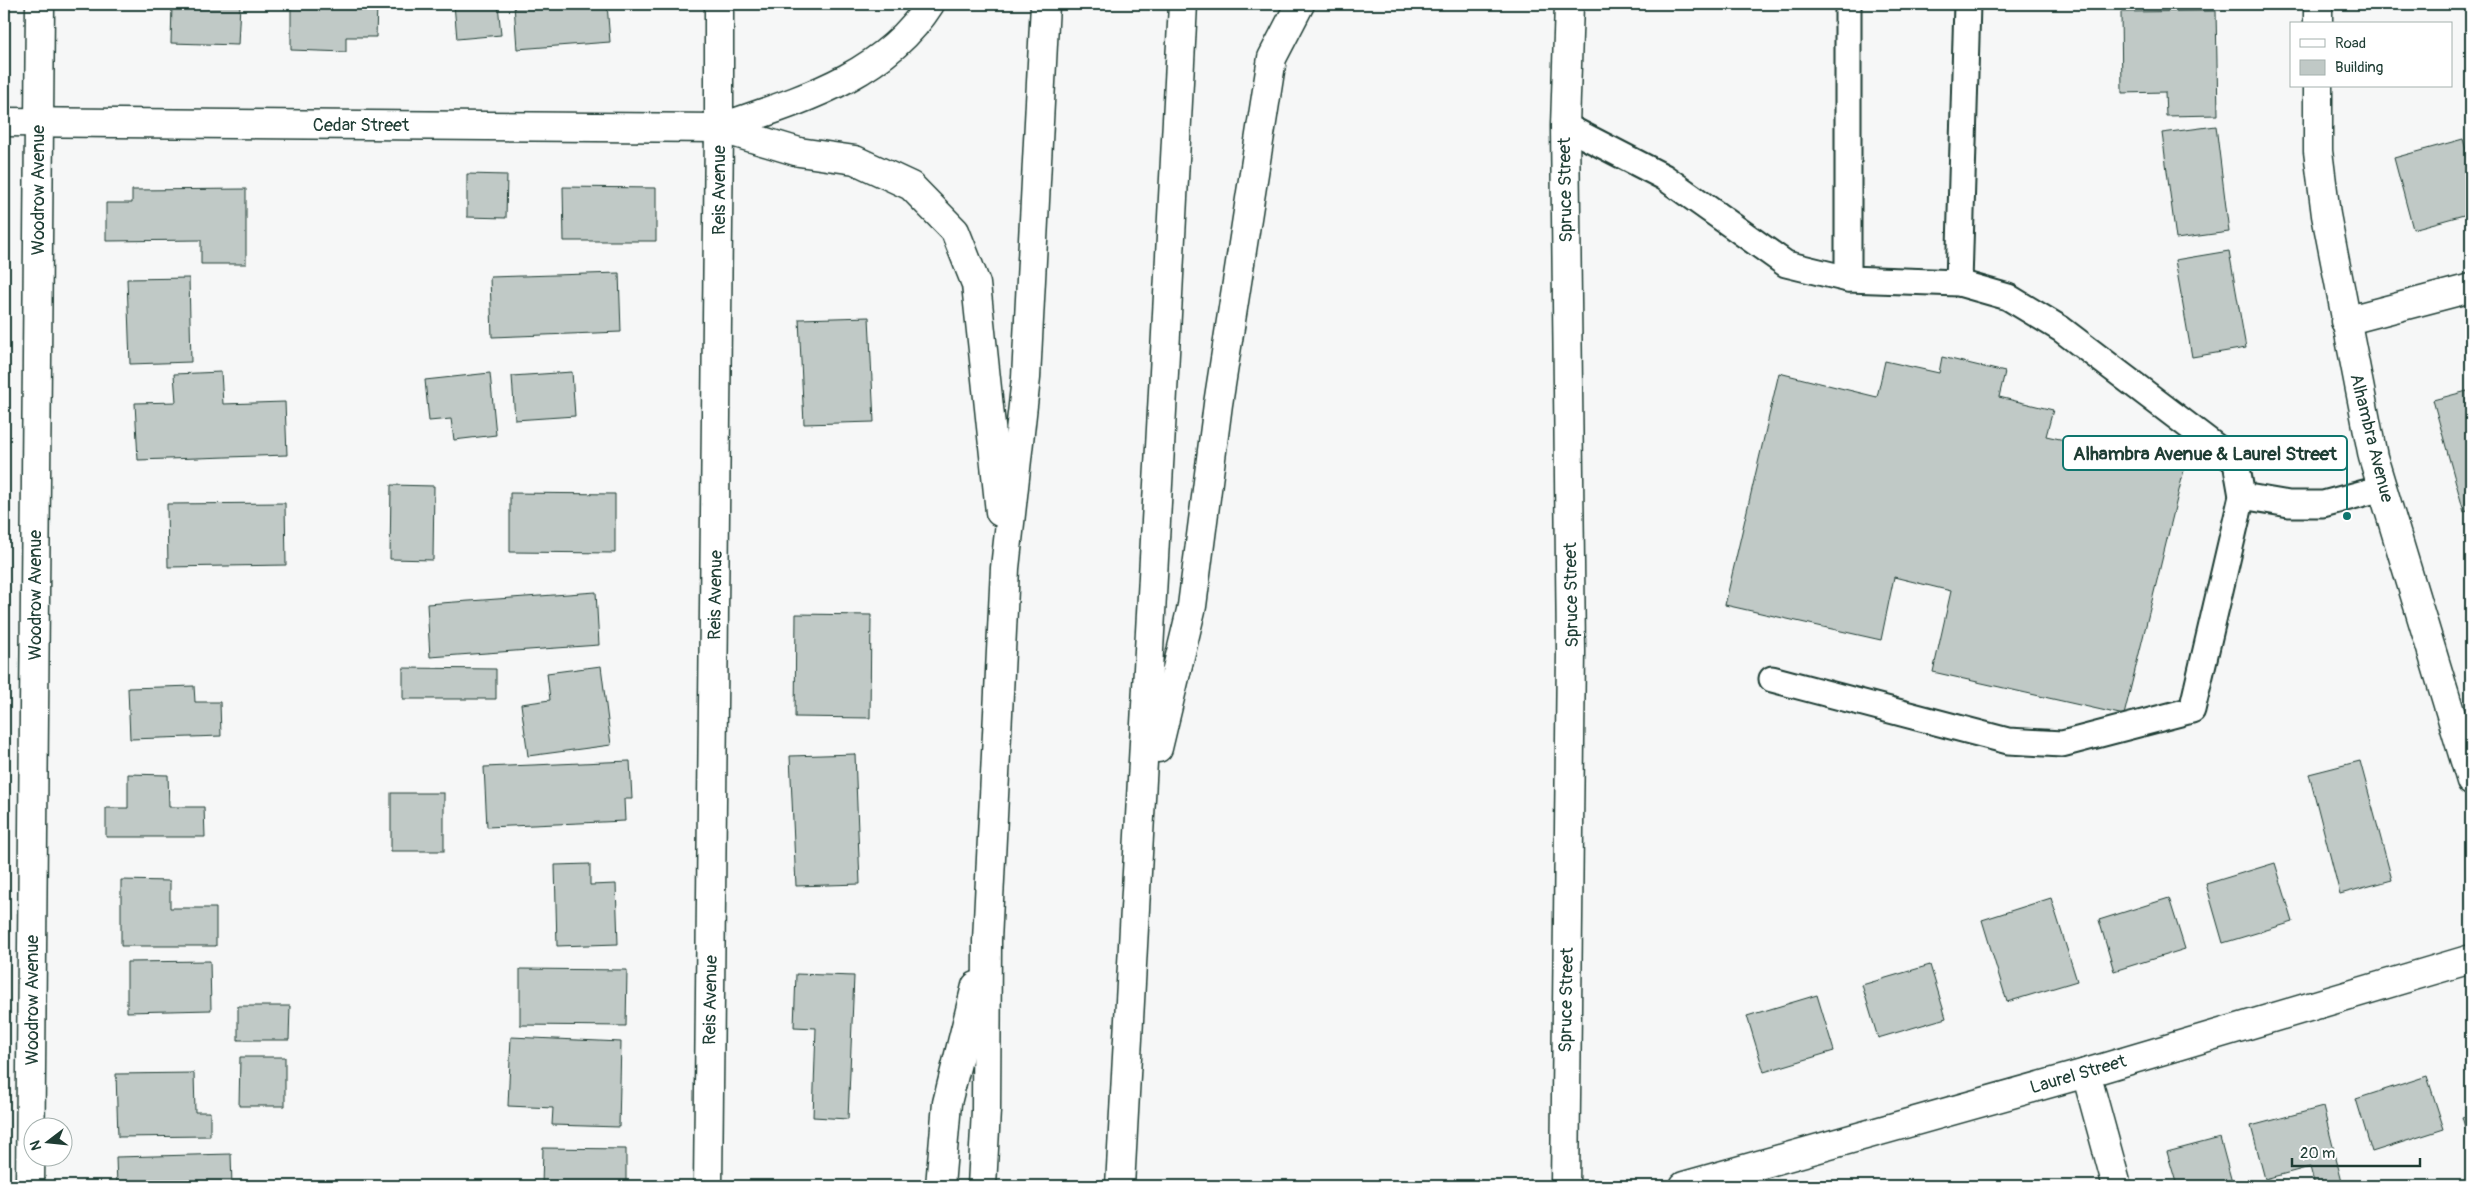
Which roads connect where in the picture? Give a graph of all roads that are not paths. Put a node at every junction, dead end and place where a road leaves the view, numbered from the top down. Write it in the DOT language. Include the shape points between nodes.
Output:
graph roads {
  1 [pos="40,4"];
  2 [pos="719,4"];
  3 [pos="930,4"];
  4 [pos="1045,4"];
  5 [pos="1183,4"];
  6 [pos="1300,4"];
  7 [pos="1568,4"];
  8 [pos="1848,4"];
  9 [pos="1967,4"];
  10 [pos="2318,4"];
  11 [pos="2318,22"];
  12 [pos="2318,88"];
  13 [pos="4,122"];
  14 [pos="39,122"];
  15 [pos="1564,126"];
  16 [pos="719,128"];
  17 [pos="1848,279"];
  18 [pos="1960,283"];
  19 [pos="2471,288"];
  20 [pos="2345,321"];
  21 [pos="2383,488"];
  22 [pos="2242,496"];
  23 [pos="1006,568"];
  24 [pos="1772,679"];
  25 [pos="2471,781"];
  26 [pos="1144,808"];
  27 [pos="987,941"];
  28 [pos="2471,959"];
  29 [pos="2086,1072"];
  30 [pos="30,1186"];
  31 [pos="708,1186"];
  32 [pos="940,1186"];
  33 [pos="982,1186"];
  34 [pos="1120,1186"];
  35 [pos="1565,1186"];
  36 [pos="1684,1186"];
  37 [pos="2117,1186"];
  1 -- 14 [label="main road, Woodrow Avenue"];
  2 -- 16 [label="main road, Reis Avenue"];
  3 -- 16 [label="main road" via="917,25 871,64 821,92"];
  4 -- 23 [label="main road" via="1026,378"];
  5 -- 26 [label="main road"];
  6 -- 26 [label="main road" via="1272,58 1219,395 1192,606"];
  7 -- 15 [label="main road, Spruce Street"];
  8 -- 17 [label="lane"];
  9 -- 18 [label="lane"];
  10 -- 11 [label="main road"];
  12 -- 20 [label="main road, Alhambra Avenue" via="2319,160"];
  13 -- 14 [label="main road, Cedar Street"];
  14 -- 16 [label="main road, Cedar Street"];
  14 -- 30 [label="main road, Woodrow Avenue"];
  15 -- 17 [label="lane" via="1664,177 1786,264"];
  15 -- 35 [label="main road, Spruce Street" via="1571,651"];
  16 -- 23 [label="main road" via="799,152 856,160 912,186 954,231 976,284"];
  16 -- 31 [label="main road, Reis Avenue"];
  17 -- 18 [label="lane"];
  18 -- 22 [label="lane" via="2008,296 2061,328 2236,462"];
  19 -- 20 [label="main road"];
  20 -- 21 [label="main road, Alhambra Avenue"];
  21 -- 22 [label="lane" via="2323,504 2289,504"];
  21 -- 25 [label="main road, Alhambra Avenue"];
  22 -- 24 [label="lane" via="2192,710 2062,744 2008,741"];
  23 -- 27 [label="main road"];
  26 -- 34 [label="main road"];
  27 -- 32 [label="main road" via="947,1103"];
  27 -- 33 [label="main road"];
  28 -- 29 [label="main road, Laurel Street"];
  29 -- 36 [label="main road, Laurel Street"];
  29 -- 37 [label="main road"];
}
